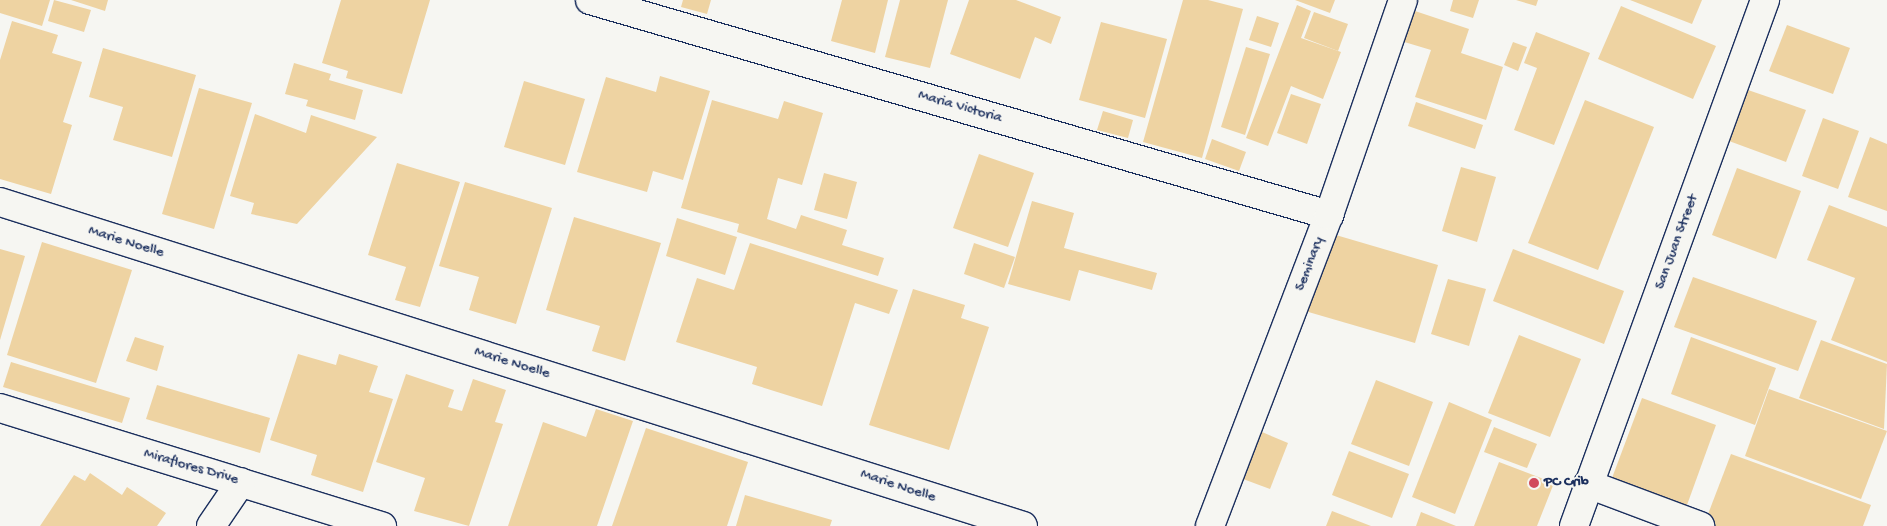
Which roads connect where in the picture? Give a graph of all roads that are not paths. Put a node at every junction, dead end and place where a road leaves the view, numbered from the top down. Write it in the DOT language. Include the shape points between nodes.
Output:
graph roads {
  1 [pos="590,0"];
  2 [pos="1403,0"];
  3 [pos="1765,0"];
  4 [pos="0,202"];
  5 [pos="1329,215"];
  6 [pos="0,408"];
  7 [pos="241,482"];
  8 [pos="1588,484"];
  9 [pos="211,526"];
  10 [pos="382,526"];
  11 [pos="1024,526"];
  12 [pos="1210,526"];
  13 [pos="1574,526"];
  14 [pos="1700,526"];
  1 -- 5 [label="street, Maria Victoria"];
  2 -- 5 [label="street, Seminary"];
  3 -- 8 [label="street, San Juan Street"];
  4 -- 11 [label="street, Marie Noelle"];
  5 -- 12 [label="street, Seminary"];
  6 -- 7 [label="street, Miraflores Drive"];
  7 -- 9 [label="street"];
  7 -- 10 [label="street, Miraflores Drive"];
  8 -- 13 [label="street, San Juan Street"];
  8 -- 14 [label="street"];
}
